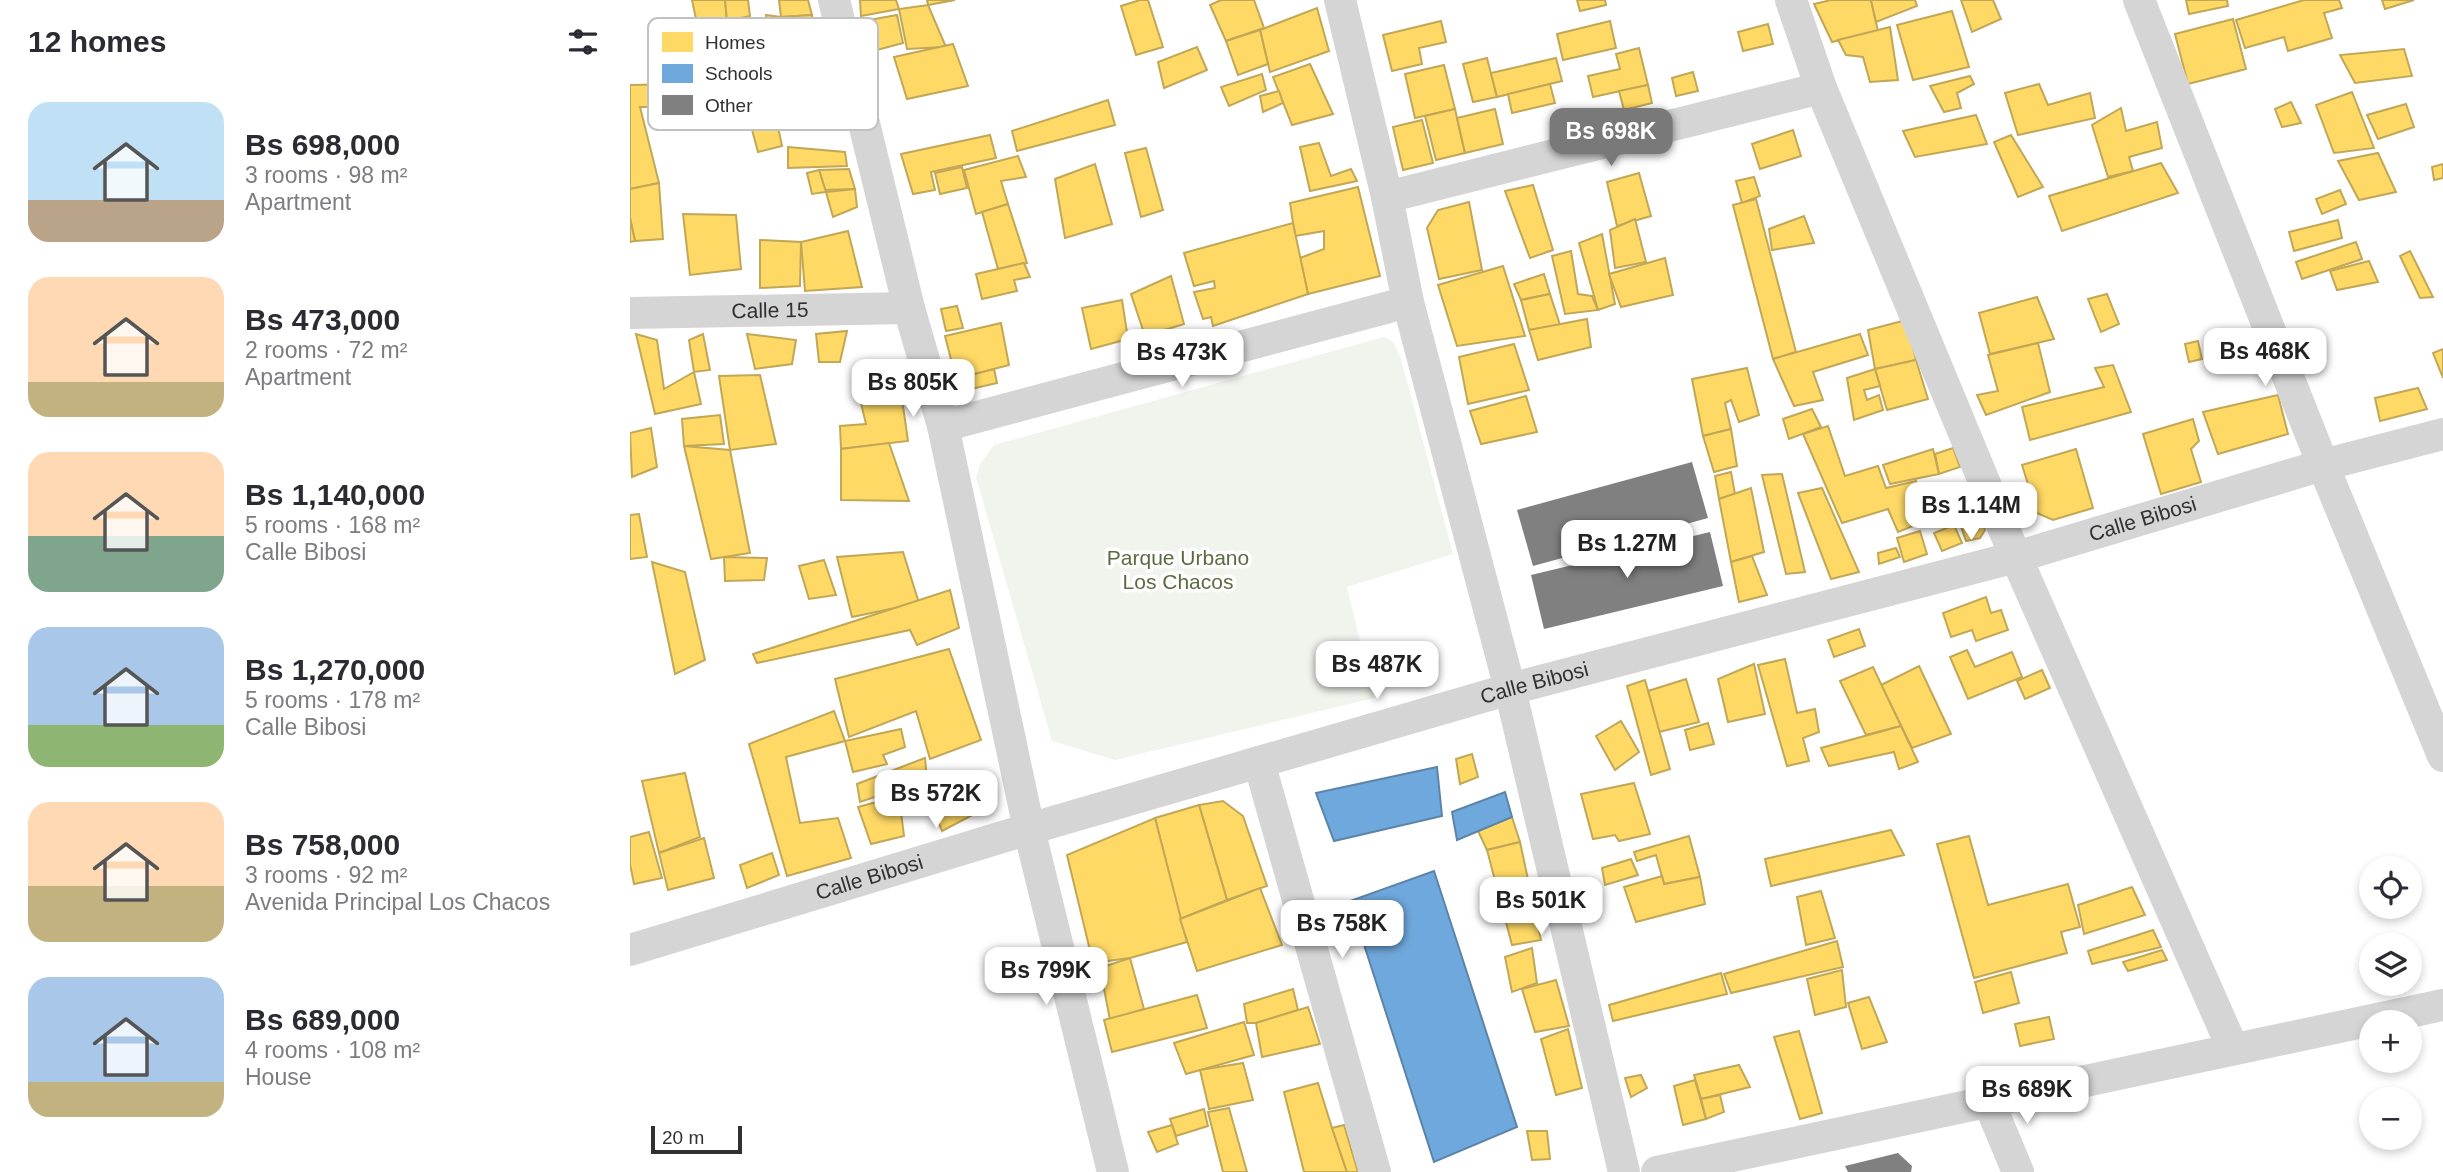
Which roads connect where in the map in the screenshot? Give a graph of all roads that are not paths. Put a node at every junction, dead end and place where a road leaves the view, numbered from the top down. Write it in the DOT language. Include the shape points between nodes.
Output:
graph roads {
  1 [pos="834,0"];
  2 [pos="1340,0"];
  3 [pos="1791,0"];
  4 [pos="2139,0"];
  5 [pos="838,18"];
  6 [pos="1822,88"];
  7 [pos="866,130"];
  8 [pos="1387,197"];
  9 [pos="1409,302"];
  10 [pos="909,308"];
  11 [pos="630,313"];
  12 [pos="943,426"];
  13 [pos="2443,434"];
  14 [pos="2323,465"];
  15 [pos="2016,557"];
  16 [pos="1510,689"];
  17 [pos="2443,755"];
  18 [pos="1259,762"];
  19 [pos="1029,829"];
  20 [pos="630,950"];
  21 [pos="2443,1005"];
  22 [pos="2233,1049"];
  23 [pos="1988,1100"];
  24 [pos="1113,1172"];
  25 [pos="1375,1172"];
  26 [pos="1624,1172"];
  27 [pos="1657,1172"];
  28 [pos="2018,1172"];
  1 -- 5 [label="street"];
  2 -- 8 [label="street"];
  3 -- 6 [label="street"];
  4 -- 14 [label="street"];
  6 -- 8 [label="street"];
  6 -- 15 [label="street"];
  7 -- 10 [label="street"];
  8 -- 9 [label="street"];
  9 -- 12 [label="street"];
  9 -- 16 [label="street"];
  10 -- 11 [label="street, Calle 15"];
  10 -- 12 [label="street"];
  12 -- 19 [label="street"];
  13 -- 14 [label="street, Calle Bibosi"];
  14 -- 15 [label="street, Calle Bibosi"];
  14 -- 17 [label="street"];
  15 -- 16 [label="street, Calle Bibosi"];
  15 -- 22 [label="street"];
  16 -- 18 [label="street, Calle Bibosi"];
  16 -- 26 [label="street"];
  18 -- 19 [label="street, Calle Bibosi"];
  18 -- 25 [label="street"];
  19 -- 20 [label="street, Calle Bibosi"];
  19 -- 24 [label="street"];
  21 -- 22 [label="street"];
  22 -- 23 [label="street"];
  23 -- 27 [label="street"];
  23 -- 28 [label="street"];
}
